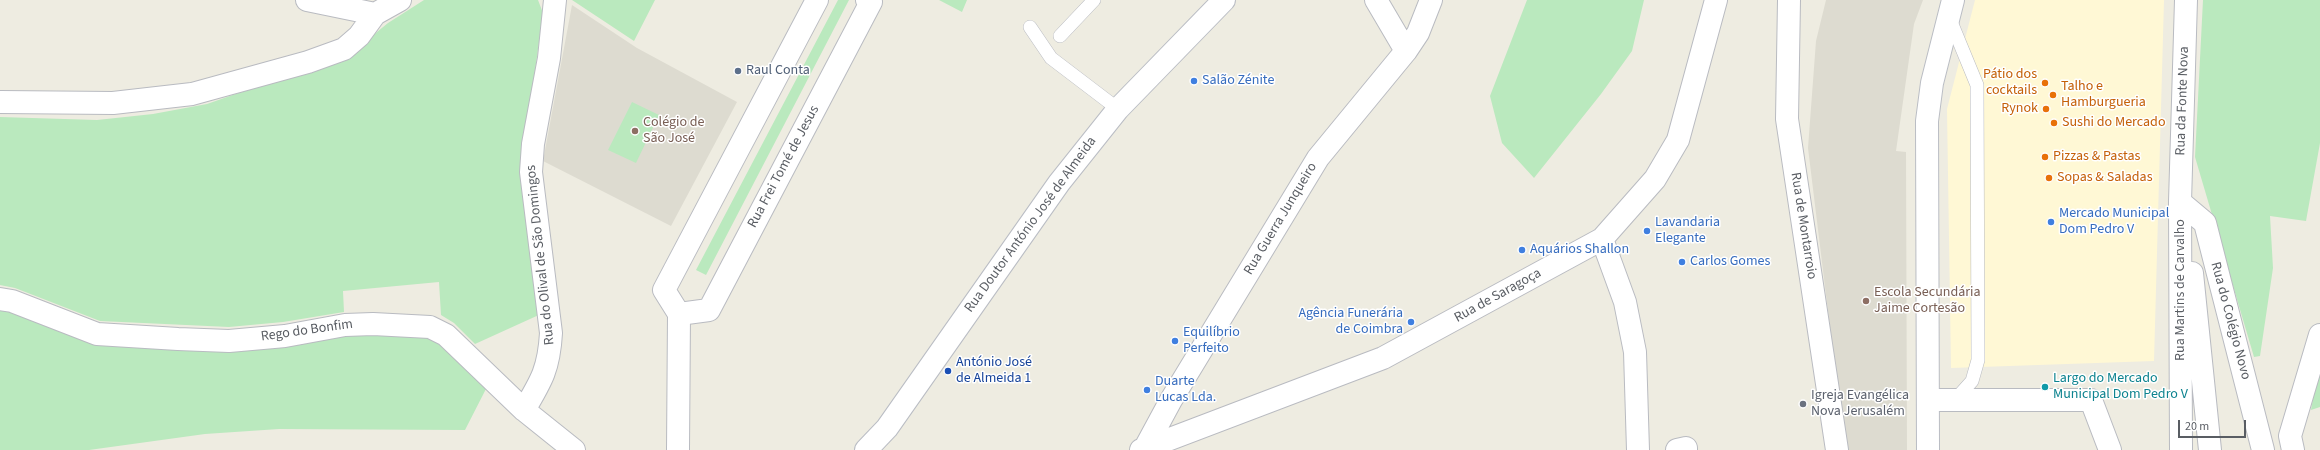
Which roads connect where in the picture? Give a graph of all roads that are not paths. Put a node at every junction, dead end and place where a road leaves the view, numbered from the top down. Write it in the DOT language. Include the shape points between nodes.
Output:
graph roads {
  1 [pos="307,0"];
  2 [pos="400,0"];
  3 [pos="555,0"];
  4 [pos="817,0"];
  5 [pos="1094,0"];
  6 [pos="1224,0"];
  7 [pos="1376,0"];
  8 [pos="1432,0"];
  9 [pos="1716,0"];
  10 [pos="1789,0"];
  11 [pos="2186,0"];
  12 [pos="870,1"];
  13 [pos="1951,8"];
  14 [pos="375,14"];
  15 [pos="1030,27"];
  16 [pos="1060,36"];
  17 [pos="1406,50"];
  18 [pos="0,102"];
  19 [pos="1118,109"];
  20 [pos="2180,202"];
  21 [pos="2181,237"];
  22 [pos="1602,239"];
  23 [pos="0,299"];
  24 [pos="679,314"];
  25 [pos="2320,335"];
  26 [pos="1929,400"];
  27 [pos="1955,400"];
  28 [pos="524,410"];
  29 [pos="887,428"];
  30 [pos="574,450"];
  31 [pos="678,450"];
  32 [pos="866,450"];
  33 [pos="888,450"];
  34 [pos="1144,450"];
  35 [pos="1638,450"];
  36 [pos="1677,450"];
  37 [pos="1686,450"];
  38 [pos="1837,450"];
  39 [pos="1928,450"];
  40 [pos="2110,450"];
  41 [pos="2181,450"];
  42 [pos="2210,450"];
  43 [pos="2263,450"];
  44 [pos="2293,450"];
  1 -- 14 [label="street"];
  2 -- 14 [label="street"];
  3 -- 28 [label="street, Rua do Olival de São Domingos" via="549,58 533,144 531,172 551,333 550,355 544,376"];
  4 -- 24 [label="street" via="664,290"];
  5 -- 16 [label="lane"];
  6 -- 19 [label="street, Rua Doutor António José de Almeida"];
  7 -- 17 [label="street"];
  8 -- 17 [label="street, Rua Guerra Junqueiro" via="1418,32"];
  9 -- 22 [label="street, Rua de Saragoça" via="1678,140 1654,179"];
  10 -- 38 [label="street, Rua de Montarroio" via="1787,119"];
  11 -- 20 [label="street, Rua da Fonte Nova"];
  12 -- 24 [label="street, Rua Frei Tomé de Jesus" via="709,310"];
  13 -- 26 [label="street" via="1932,83 1927,121"];
  13 -- 27 [label="lane" via="1978,85 1978,360 1972,382"];
  14 -- 18 [label="street" via="359,36 344,49 308,62 192,94 119,103"];
  15 -- 19 [label="lane" via="1051,58"];
  17 -- 34 [label="street, Rua Guerra Junqueiro" via="1318,158"];
  19 -- 29 [label="street, Rua Doutor António José de Almeida" via="1059,183"];
  20 -- 21 [label="street, Rua Martins de Carvalho"];
  20 -- 43 [label="street, Rua do Colégio Novo" via="2204,223"];
  21 -- 41 [label="street, Rua Martins de Carvalho"];
  21 -- 42 [label="street" via="2194,279"];
  22 -- 34 [label="street, Rua de Saragoça" via="1383,358"];
  22 -- 35 [label="street" via="1625,302 1635,352"];
  23 -- 28 [label="street, Rego do Bonfim" via="12,301 104,335 229,340 285,336 345,325 430,327 446,335"];
  24 -- 31 [label="street"];
  25 -- 44 [label="street" via="2290,436"];
  26 -- 27 [label="street"];
  26 -- 39 [label="street"];
  27 -- 40 [label="street" via="2091,400"];
  28 -- 30 [label="street, Rego do Bonfim"];
  29 -- 32 [label="street, Rua Doutor António José de Almeida"];
  29 -- 33 [label="street"];
  36 -- 37 [label="street"];
}
